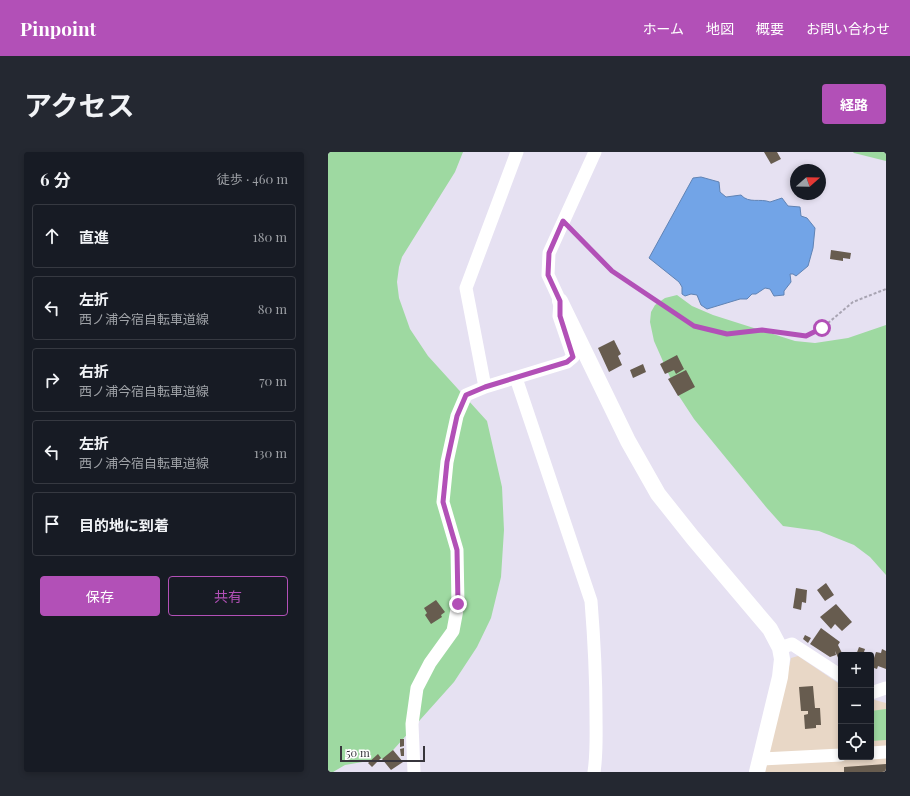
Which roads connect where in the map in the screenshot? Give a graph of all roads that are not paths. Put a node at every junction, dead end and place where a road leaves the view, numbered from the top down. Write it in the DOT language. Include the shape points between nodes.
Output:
graph roads {
  1 [pos="516,152"];
  2 [pos="595,152"];
  3 [pos="560,301"];
  4 [pos="516,378"];
  5 [pos="485,387"];
  6 [pos="780,648"];
  7 [pos="838,674"];
  8 [pos="886,688"];
  9 [pos="874,692"];
  10 [pos="886,752"];
  11 [pos="874,753"];
  12 [pos="838,755"];
  13 [pos="759,766"];
  14 [pos="414,772"];
  15 [pos="594,772"];
  1 -- 5 [label="street" via="466,288"];
  2 -- 3 [label="street" via="549,253 548,275"];
  3 -- 4 [label="street" via="560,316 573,357 567,362"];
  3 -- 6 [label="street" via="628,441 658,494 770,629"];
  4 -- 5 [label="street"];
  4 -- 15 [label="street" via="592,601 596,704"];
  5 -- 14 [label="street" via="466,395 457,416 447,462 443,502 457,550 458,604 453,631 430,663 418,688 412,724"];
  6 -- 7 [label="street" via="792,644"];
  6 -- 13 [label="street" via="780,677"];
  8 -- 9 [label="street"];
  10 -- 11 [label="street"];
  12 -- 13 [label="street"];
}
